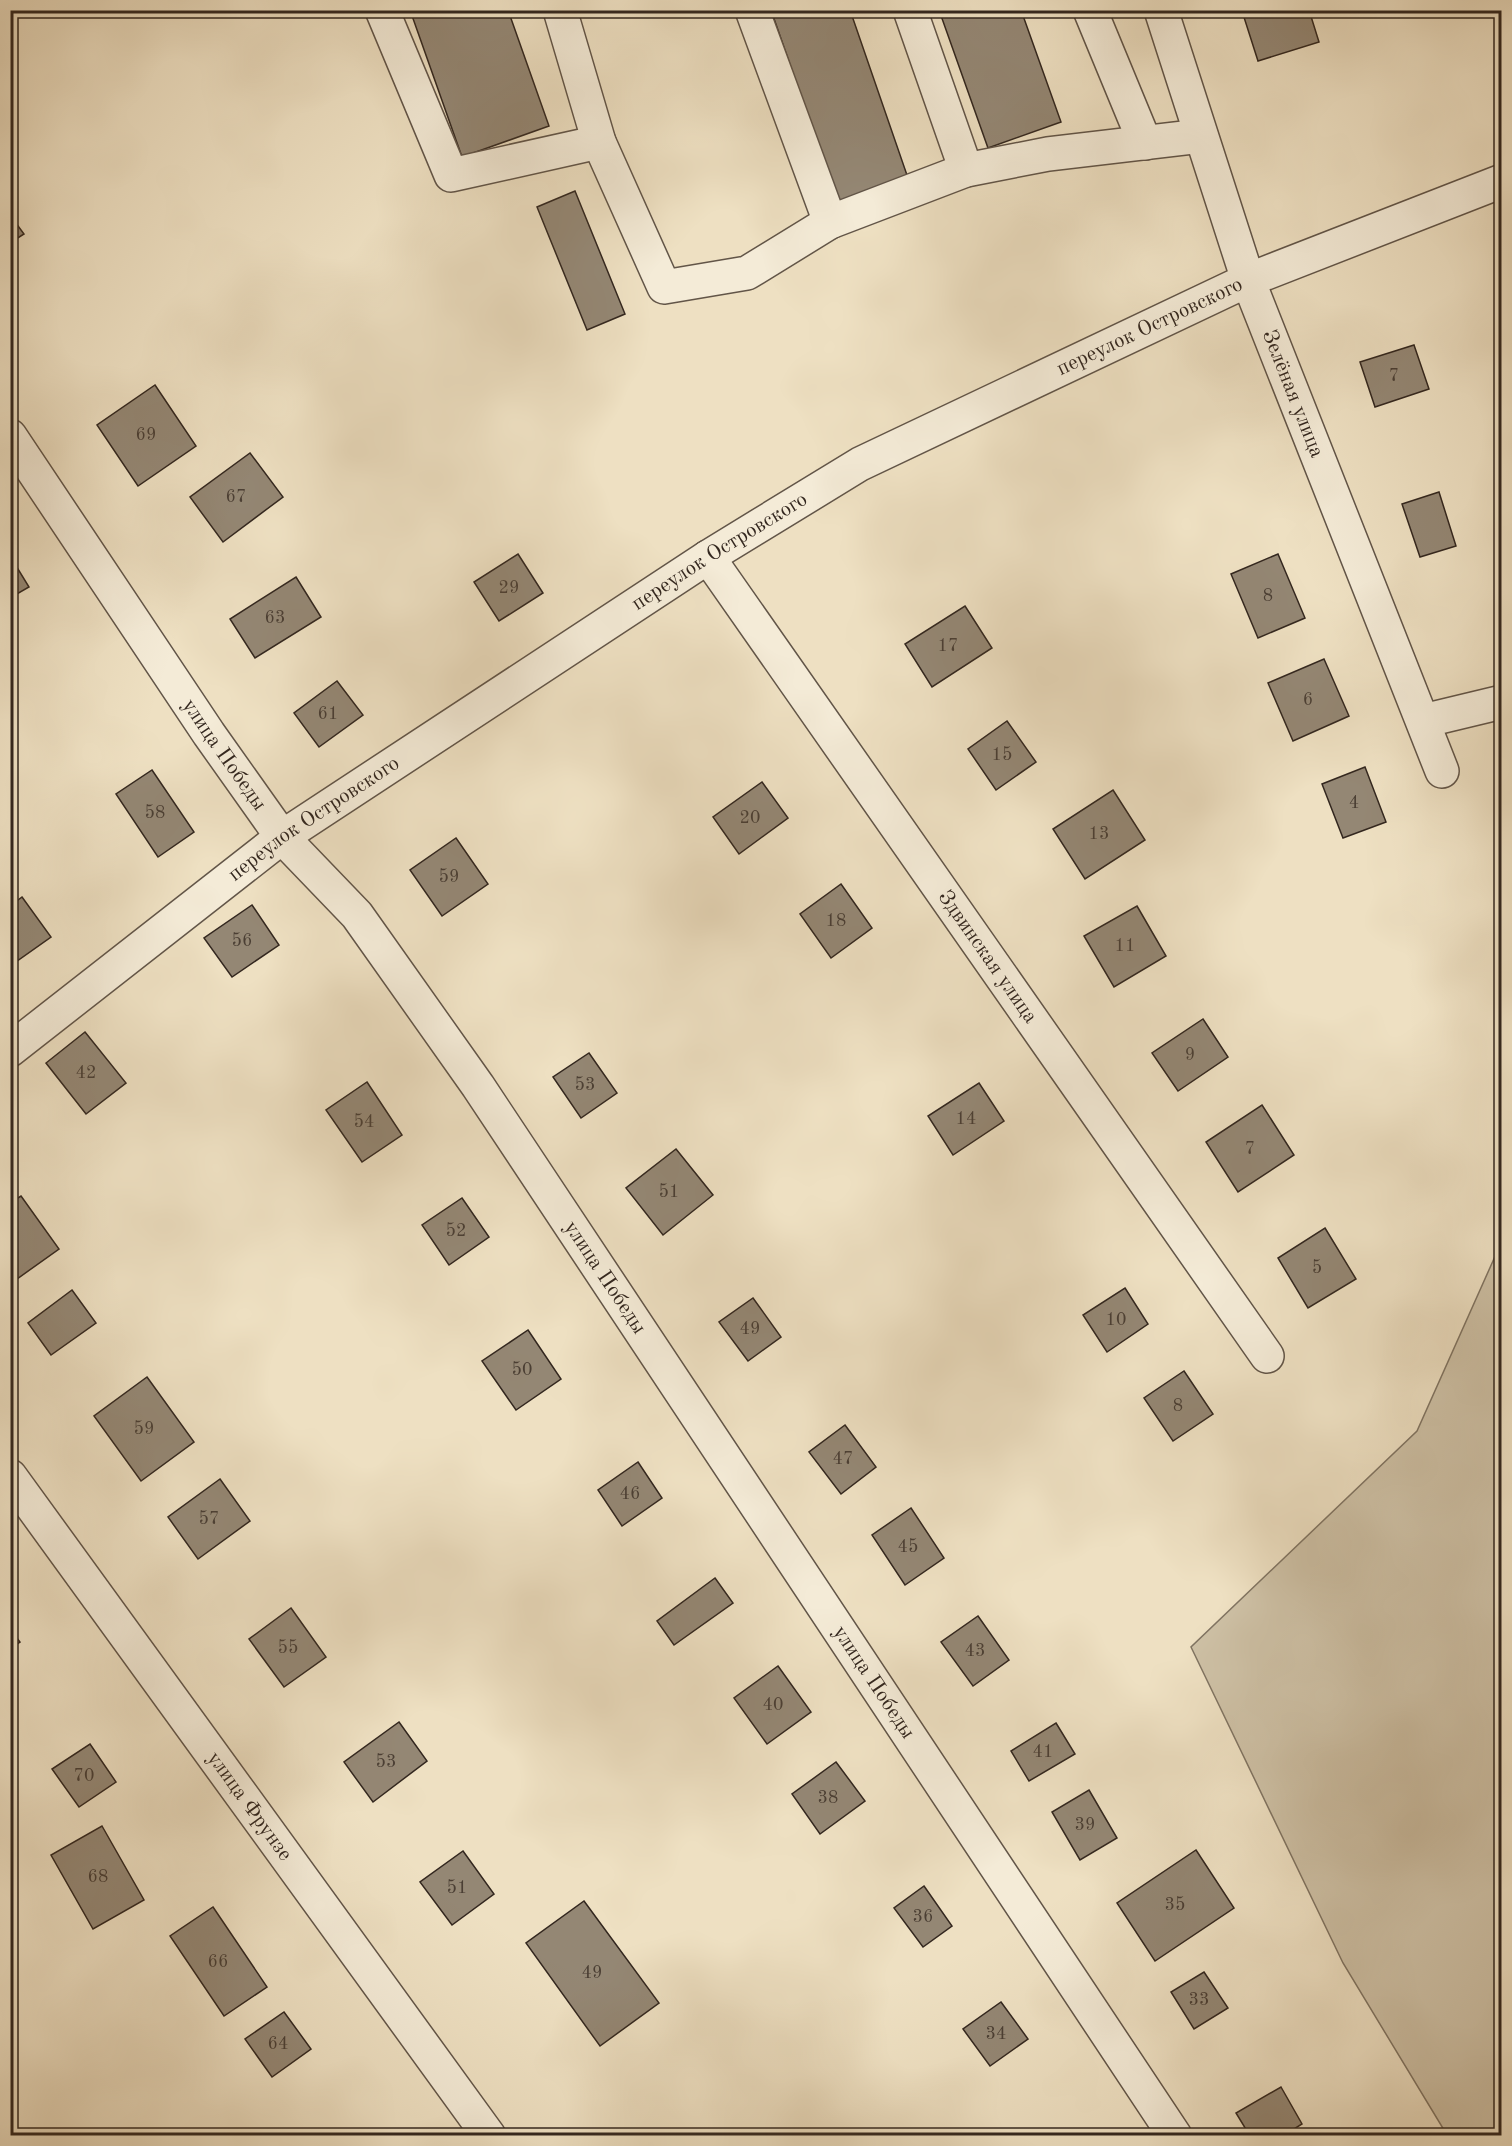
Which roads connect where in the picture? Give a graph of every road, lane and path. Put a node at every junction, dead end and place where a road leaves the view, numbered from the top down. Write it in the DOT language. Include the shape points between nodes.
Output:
graph roads {
  1 [pos="382,10"];
  2 [pos="560,10"];
  3 [pos="752,10"];
  4 [pos="910,10"];
  5 [pos="1090,10"];
  6 [pos="1161,10"];
  7 [pos="1201,136"];
  8 [pos="599,142"];
  9 [pos="1145,143"];
  10 [pos="966,170"];
  11 [pos="1502,181"];
  12 [pos="830,222"];
  13 [pos="1248,280"];
  14 [pos="10,436"];
  15 [pos="708,557"];
  16 [pos="1502,702"];
  17 [pos="1423,721"];
  18 [pos="1442,771"];
  19 [pos="282,837"];
  20 [pos="14,1040"];
  21 [pos="1267,1356"];
  22 [pos="10,1476"];
  23 [pos="489,2136"];
  24 [pos="1175,2136"];
  1 -- 8 [label="street" via="452,175"];
  2 -- 8 [label="street"];
  3 -- 12 [label="street"];
  4 -- 10 [label="street"];
  5 -- 9 [label="street"];
  6 -- 7 [label="street, Зелёная улица"];
  7 -- 9 [label="street"];
  7 -- 13 [label="street, Зелёная улица"];
  8 -- 12 [label="street" via="664,287 747,273"];
  9 -- 10 [label="street" via="1048,154"];
  10 -- 12 [label="street"];
  11 -- 13 [label="street, переулок Островского"];
  13 -- 15 [label="street, переулок Островского" via="860,464"];
  13 -- 17 [label="street, Зелёная улица"];
  14 -- 19 [label="street, улица Победы"];
  15 -- 19 [label="street, переулок Островского"];
  15 -- 21 [label="street, Здвинская улица"];
  16 -- 17 [label="street"];
  17 -- 18 [label="street, Зелёная улица"];
  19 -- 20 [label="street, переулок Островского"];
  19 -- 24 [label="street, улица Победы" via="357,915 478,1086"];
  22 -- 23 [label="street, улица Фрунзе"];
}
